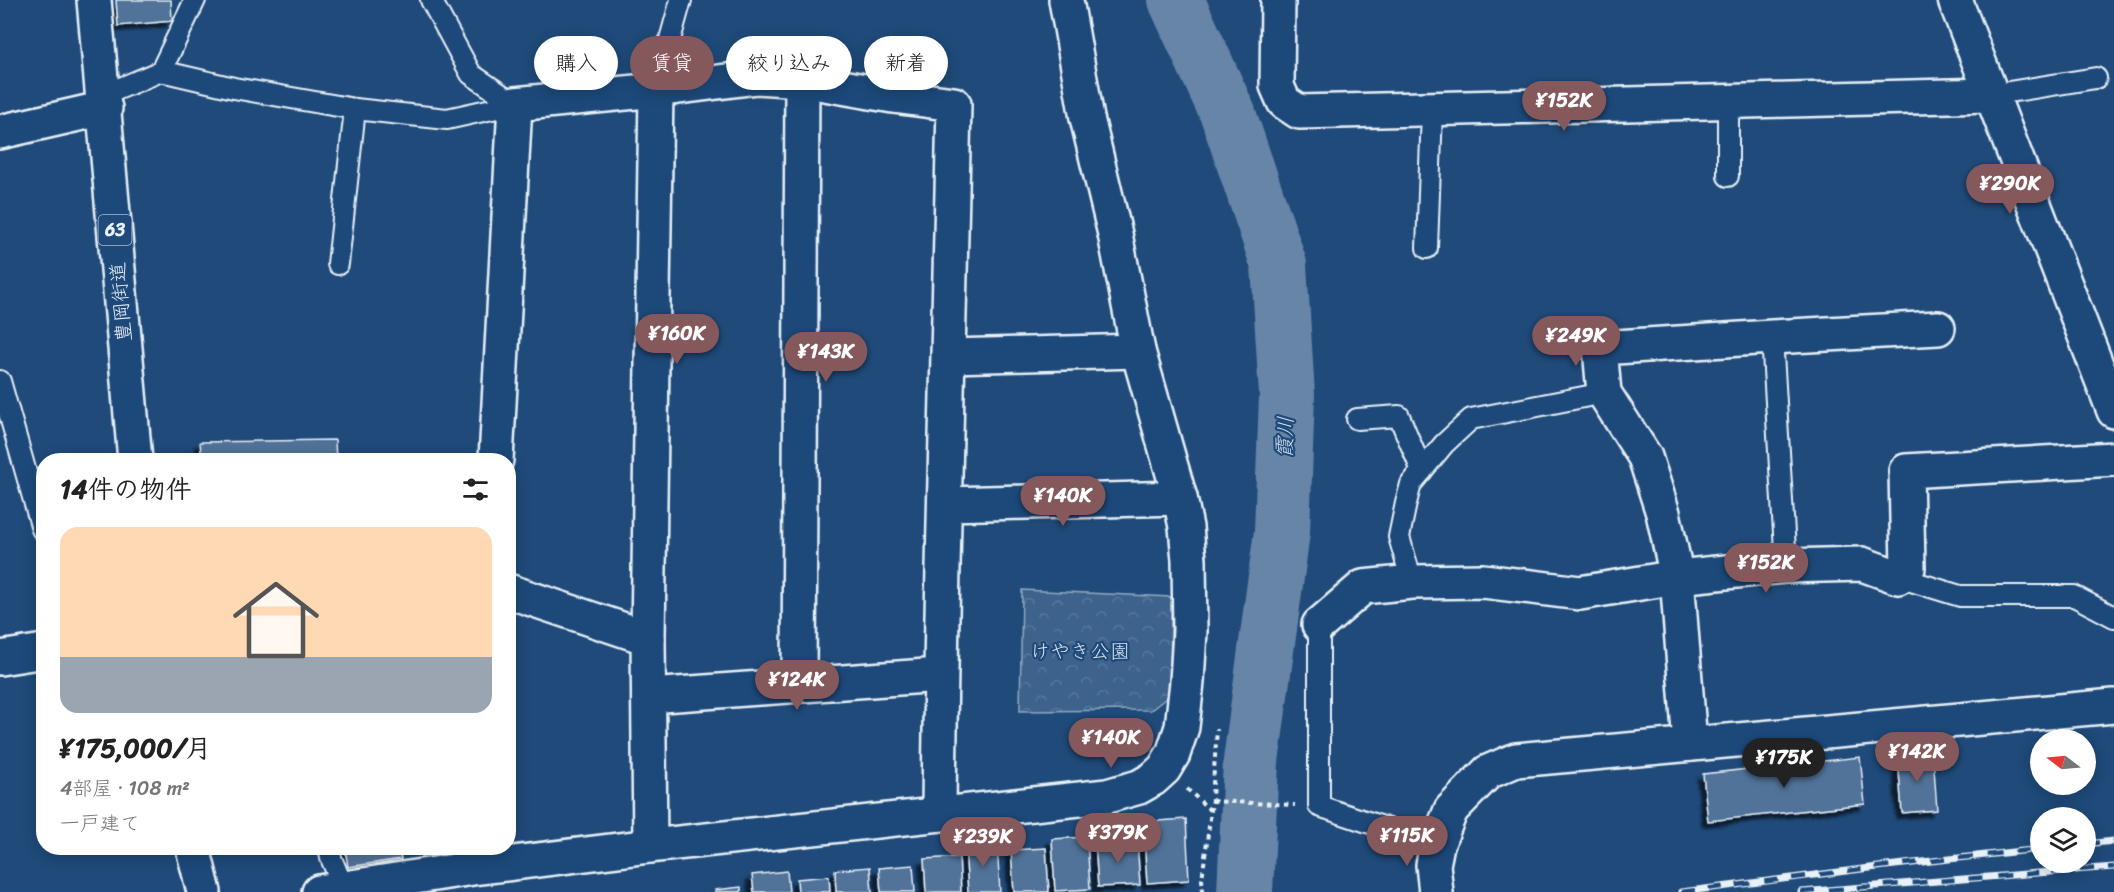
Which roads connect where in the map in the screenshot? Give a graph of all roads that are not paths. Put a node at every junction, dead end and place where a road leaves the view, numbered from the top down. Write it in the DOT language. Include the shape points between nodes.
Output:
graph roads {
  1 [pos="94,0"];
  2 [pos="195,0"];
  3 [pos="431,0"];
  4 [pos="681,0"];
  5 [pos="1066,0"];
  6 [pos="1278,0"];
  7 [pos="1955,0"];
  8 [pos="671,36"];
  9 [pos="161,71"];
  10 [pos="2096,78"];
  11 [pos="852,89"];
  12 [pos="656,90"];
  13 [pos="802,90"];
  14 [pos="1990,95"];
  15 [pos="104,101"];
  16 [pos="1728,102"];
  17 [pos="515,104"];
  18 [pos="355,110"];
  19 [pos="1432,111"];
  20 [pos="0,132"];
  21 [pos="1728,176"];
  22 [pos="1427,248"];
  23 [pos="338,264"];
  24 [pos="1938,328"];
  25 [pos="1772,337"];
  26 [pos="1138,351"];
  27 [pos="949,356"];
  28 [pos="0,381"];
  29 [pos="1605,393"];
  30 [pos="2114,411"];
  31 [pos="1357,419"];
  32 [pos="134,453"];
  33 [pos="496,453"];
  34 [pos="2114,459"];
  35 [pos="1422,471"];
  36 [pos="1180,498"];
  37 [pos="946,504"];
  38 [pos="36,508"];
  39 [pos="1786,566"];
  40 [pos="1677,578"];
  41 [pos="1898,578"];
  42 [pos="1412,582"];
  43 [pos="516,594"];
  44 [pos="2114,617"];
  45 [pos="1319,625"];
  46 [pos="648,638"];
  47 [pos="36,652"];
  48 [pos="0,658"];
  49 [pos="940,675"];
  50 [pos="799,685"];
  51 [pos="650,696"];
  52 [pos="2114,706"];
  53 [pos="1690,744"];
  54 [pos="939,814"];
  55 [pos="1437,845"];
  56 [pos="650,846"];
  57 [pos="195,855"];
  58 [pos="330,855"];
  59 [pos="512,855"];
  60 [pos="516,855"];
  61 [pos="466,858"];
  62 [pos="331,890"];
  63 [pos="204,892"];
  64 [pos="1436,892"];
  1 -- 15 [label="street, 豊岡街道 / 63"];
  2 -- 9 [label="lane"];
  3 -- 17 [label="lane" via="471,74"];
  4 -- 8 [label="lane"];
  5 -- 26 [label="street" via="1087,118"];
  6 -- 19 [label="street" via="1277,86 1284,102 1299,112"];
  7 -- 14 [label="street"];
  9 -- 15 [label="lane"];
  9 -- 18 [label="lane"];
  10 -- 14 [label="lane"];
  11 -- 27 [label="street" via="954,104"];
  12 -- 17 [label="street"];
  12 -- 46 [label="street"];
  13 -- 50 [label="street"];
  14 -- 16 [label="street"];
  14 -- 30 [label="street"];
  15 -- 20 [label="street"];
  15 -- 32 [label="street, 豊岡街道 / 63"];
  16 -- 19 [label="street"];
  16 -- 21 [label="lane"];
  17 -- 18 [label="lane" via="447,119"];
  17 -- 33 [label="street"];
  18 -- 23 [label="lane"];
  19 -- 22 [label="lane"];
  24 -- 25 [label="street"];
  25 -- 29 [label="street" via="1600,348"];
  25 -- 39 [label="lane"];
  26 -- 27 [label="street"];
  26 -- 36 [label="street"];
  27 -- 37 [label="street"];
  28 -- 38 [label="lane"];
  29 -- 35 [label="lane" via="1471,419"];
  29 -- 40 [label="street" via="1645,457 1664,513"];
  31 -- 35 [label="lane" via="1399,416"];
  34 -- 41 [label="street" via="1906,471 1908,567"];
  35 -- 42 [label="lane" via="1411,484 1399,537"];
  36 -- 37 [label="street"];
  36 -- 54 [label="street" via="1189,560 1187,682 1182,727 1164,769 1139,787 1107,796"];
  37 -- 49 [label="street"];
  39 -- 40 [label="street"];
  39 -- 41 [label="street" via="1862,564"];
  40 -- 42 [label="street" via="1580,593 1483,581"];
  40 -- 53 [label="street"];
  41 -- 44 [label="lane" via="1960,596 2074,596"];
  42 -- 45 [label="street" via="1363,587"];
  43 -- 46 [label="street"];
  45 -- 55 [label="lane" via="1319,806"];
  46 -- 51 [label="street"];
  47 -- 48 [label="street"];
  49 -- 50 [label="street"];
  49 -- 54 [label="street"];
  50 -- 51 [label="street"];
  51 -- 56 [label="street"];
  52 -- 53 [label="street"];
  53 -- 55 [label="street" via="1516,760 1488,772 1451,810"];
  54 -- 56 [label="street"];
  55 -- 64 [label="street" via="1433,865"];
  56 -- 60 [label="street"];
  57 -- 63 [label="street"];
  58 -- 62 [label="lane"];
  59 -- 61 [label="street"];
  61 -- 62 [label="street"];
}
